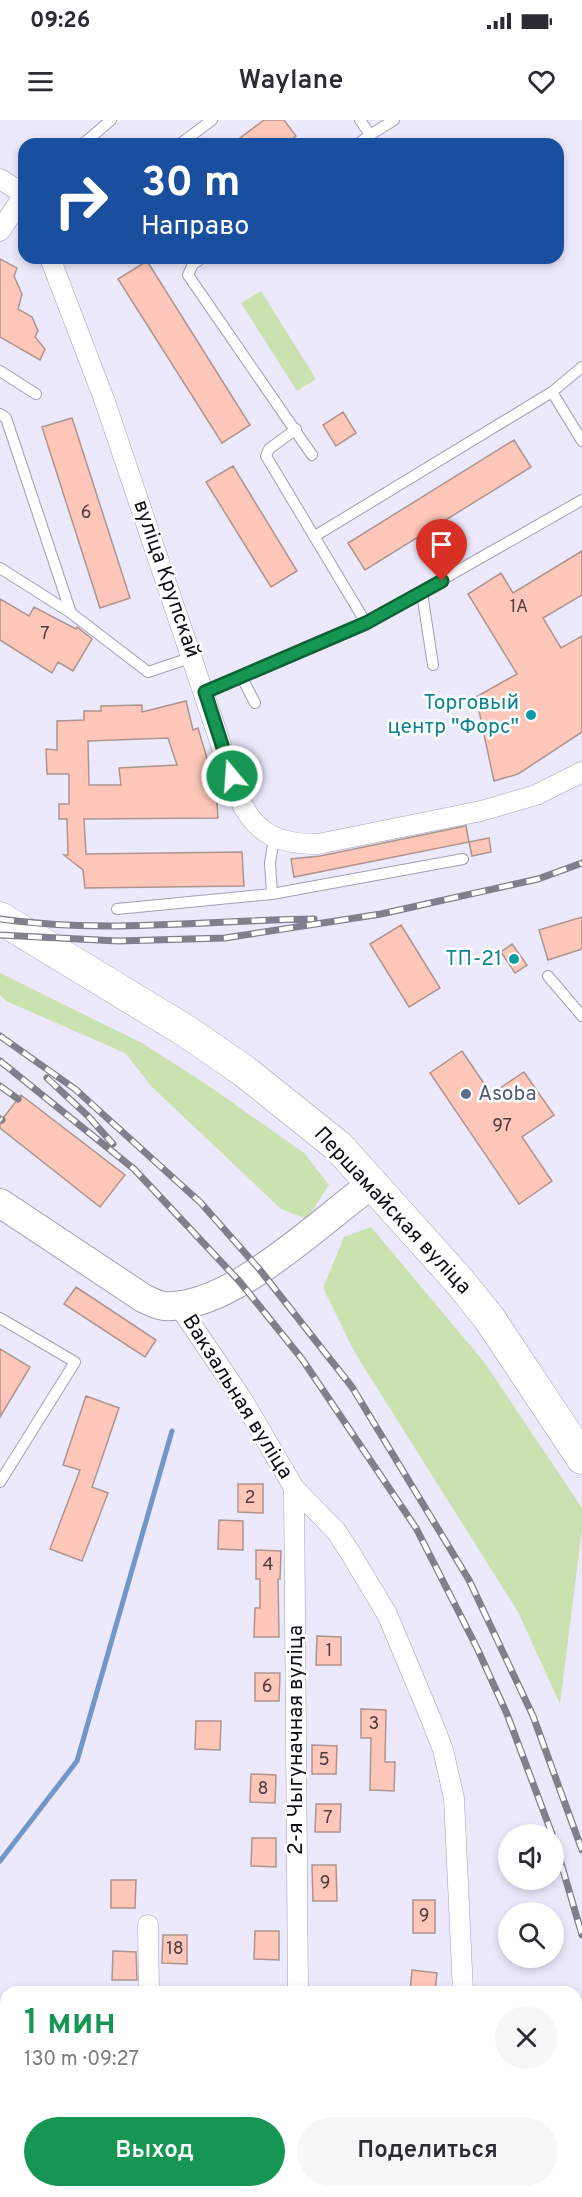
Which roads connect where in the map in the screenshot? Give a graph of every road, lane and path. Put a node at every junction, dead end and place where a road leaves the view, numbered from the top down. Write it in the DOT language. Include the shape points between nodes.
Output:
graph roads {
  1 [pos="111,120"];
  2 [pos="212,120"];
  3 [pos="360,120"];
  4 [pos="394,120"];
  5 [pos="370,135"];
  6 [pos="89,138"];
  7 [pos="188,138"];
  8 [pos="366,138"];
  9 [pos="0,179"];
  10 [pos="18,190"];
  11 [pos="18,203"];
  12 [pos="0,231"];
  13 [pos="52,264"];
  14 [pos="194,264"];
  15 [pos="582,367"];
  16 [pos="0,371"];
  17 [pos="552,392"];
  18 [pos="36,394"];
  19 [pos="0,414"];
  20 [pos="296,429"];
  21 [pos="582,441"];
  22 [pos="312,455"];
  23 [pos="582,500"];
  24 [pos="315,536"];
  25 [pos="0,568"];
  26 [pos="422,593"];
  27 [pos="71,613"];
  28 [pos="366,623"];
  29 [pos="193,657"];
  30 [pos="433,665"];
  31 [pos="241,676"];
  32 [pos="205,692"];
  33 [pos="255,703"];
  34 [pos="582,772"];
  35 [pos="274,838"];
  36 [pos="464,859"];
  37 [pos="272,894"];
  38 [pos="117,909"];
  39 [pos="0,918"];
  40 [pos="548,976"];
  41 [pos="582,1016"];
  42 [pos="372,1184"];
  43 [pos="0,1203"];
  44 [pos="179,1306"];
  45 [pos="0,1318"];
  46 [pos="582,1458"];
  47 [pos="0,1482"];
  48 [pos="294,1488"];
  49 [pos="148,1925"];
  50 [pos="149,1986"];
  51 [pos="298,1986"];
  52 [pos="463,1986"];
  1 -- 6 [label="lane"];
  2 -- 7 [label="lane"];
  3 -- 5 [label="lane"];
  4 -- 5 [label="lane"];
  5 -- 8 [label="lane"];
  9 -- 10 [label="street"];
  11 -- 12 [label="street"];
  13 -- 29 [label="street, вуліца Крупскай" via="104,399"];
  14 -- 20 [label="lane" via="188,276"];
  15 -- 17 [label="lane"];
  16 -- 18 [label="lane"];
  17 -- 21 [label="lane"];
  17 -- 24 [label="lane"];
  19 -- 27 [label="lane" via="6,418"];
  20 -- 22 [label="lane"];
  20 -- 24 [label="lane" via="269,449 266,456"];
  23 -- 26 [label="lane"];
  24 -- 28 [label="lane"];
  25 -- 27 [label="lane"];
  26 -- 28 [label="lane"];
  26 -- 30 [label="lane"];
  27 -- 29 [label="lane" via="148,672"];
  28 -- 31 [label="lane"];
  29 -- 32 [label="street, вуліца Крупскай"];
  31 -- 32 [label="lane"];
  31 -- 33 [label="lane"];
  32 -- 35 [label="street, вуліца Крупскай" via="247,815"];
  34 -- 35 [label="street" via="536,795 481,811 318,844"];
  35 -- 37 [label="lane" via="270,863"];
  36 -- 37 [label="lane"];
  37 -- 38 [label="lane"];
  39 -- 42 [label="main road, Першамайская вуліца" via="186,1031 244,1071 339,1148"];
  40 -- 41 [label="lane"];
  42 -- 44 [label="main road, Вакзальная вуліца" via="260,1270 211,1297"];
  42 -- 46 [label="main road, Першамайская вуліца" via="489,1318"];
  43 -- 44 [label="main road, Вакзальная вуліца" via="143,1298 161,1306"];
  44 -- 48 [label="street, Вакзальная вуліца" via="242,1399"];
  45 -- 47 [label="lane" via="75,1362"];
  48 -- 51 [label="street, 2-я Чыгуначная вуліца"];
  48 -- 52 [label="street, Вакзальная вуліца" via="336,1531 387,1614 443,1750 454,1798"];
  49 -- 50 [label="street"];
}
